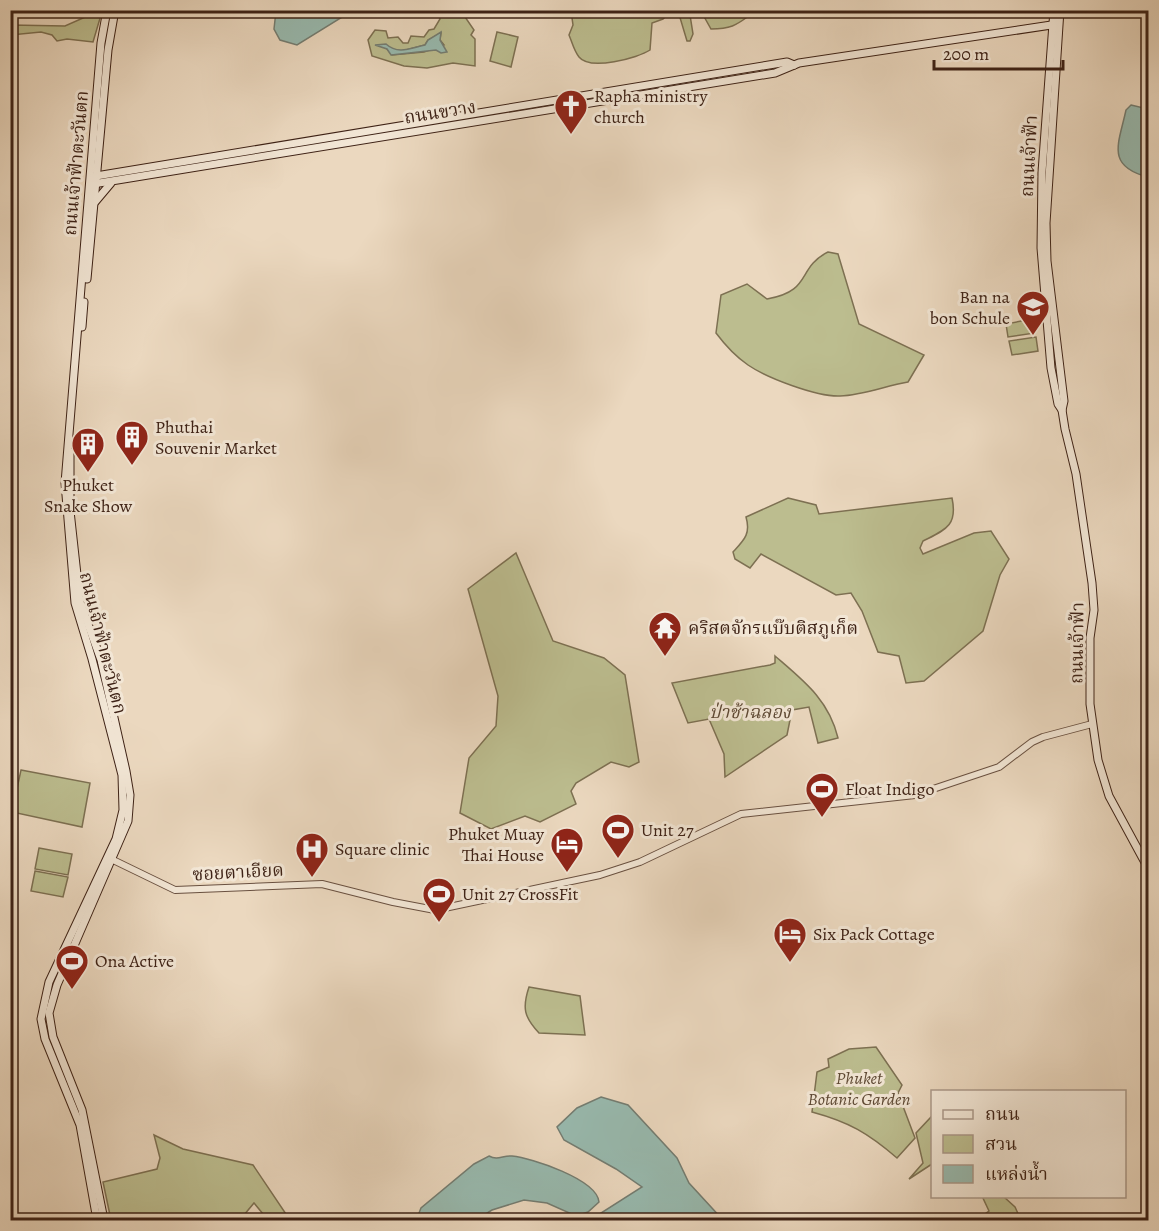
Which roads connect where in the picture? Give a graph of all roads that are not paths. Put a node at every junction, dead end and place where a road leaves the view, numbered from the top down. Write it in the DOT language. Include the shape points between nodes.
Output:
graph roads {
  1 [pos="106,10"];
  2 [pos="115,10"];
  3 [pos="1054,10"];
  4 [pos="1060,10"];
  5 [pos="1055,25"];
  6 [pos="99,163"];
  7 [pos="114,178"];
  8 [pos="93,180"];
  9 [pos="94,203"];
  10 [pos="1092,724"];
  11 [pos="110,858"];
  12 [pos="1149,868"];
  13 [pos="97,1221"];
  14 [pos="104,1221"];
  1 -- 8 [label="main road, ถนนเจ้าฟ้าตะวันตก" via="100,44"];
  2 -- 6 [label="main road, ถนนเจ้าฟ้าตะวันตก"];
  3 -- 5 [label="main road, ถนนเจ้าฟ้า"];
  4 -- 5 [label="main road, ถนนเจ้าฟ้า"];
  5 -- 7 [label="main road, ถนนขวาง"];
  5 -- 10 [label="main road, ถนนเจ้าฟ้า" via="1046,223 1062,410 1092,585"];
  6 -- 7 [label="main road"];
  6 -- 8 [label="main road, ถนนเจ้าฟ้าตะวันตก"];
  7 -- 8 [label="main road, ถนนขวาง"];
  7 -- 9 [label="main road"];
  8 -- 9 [label="main road, ถนนเจ้าฟ้าตะวันตก"];
  8 -- 11 [label="main road, ถนนเจ้าฟ้าตะวันตก" via="64,483 75,603 122,776 123,810"];
  9 -- 11 [label="main road, ถนนเจ้าฟ้าตะวันตก" via="70,444 70,511 80,602 101,660 130,795 128,821"];
  10 -- 11 [label="street, ซอยตาเอียด" via="1043,737 999,767 915,795 741,814 640,862 435,910 322,884 175,890"];
  10 -- 12 [label="main road, ถนนเจ้าฟ้า" via="1109,796"];
  11 -- 13 [label="main road, ถนนเจ้าฟ้าตะวันตก" via="49,982 41,1019 45,1039 80,1125"];
  11 -- 14 [label="main road, ถนนเจ้าฟ้าตะวันตก" via="49,1013 53,1037 82,1110"];
}
